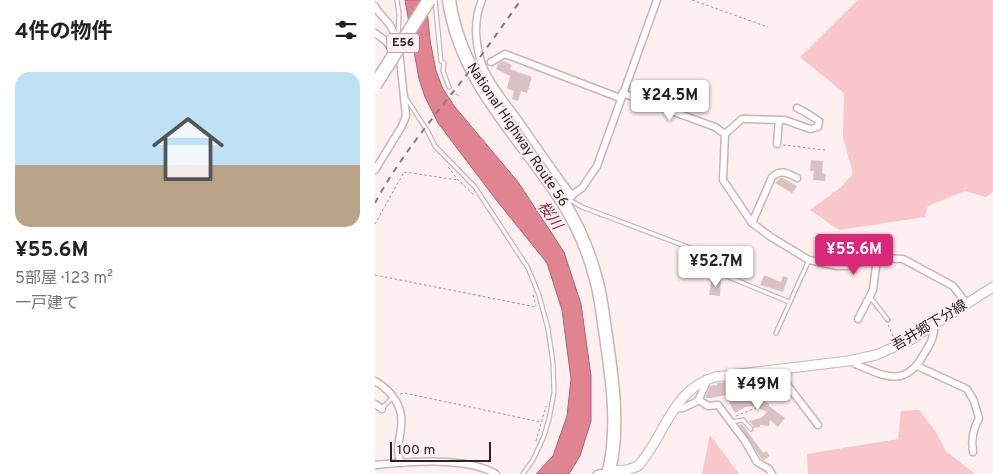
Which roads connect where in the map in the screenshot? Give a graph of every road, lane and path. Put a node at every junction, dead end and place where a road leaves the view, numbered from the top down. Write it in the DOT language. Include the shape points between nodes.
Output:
graph roads {
  1 [pos="397,0"];
  2 [pos="429,0"];
  3 [pos="435,0"];
  4 [pos="449,0"];
  5 [pos="482,0"];
  6 [pos="657,0"];
  7 [pos="692,0"];
  8 [pos="375,7"];
  9 [pos="768,27"];
  10 [pos="375,33"];
  11 [pos="398,41"];
  12 [pos="491,62"];
  13 [pos="399,65"];
  14 [pos="375,85"];
  15 [pos="449,87"];
  16 [pos="621,95"];
  17 [pos="461,97"];
  18 [pos="405,98"];
  19 [pos="797,108"];
  20 [pos="779,120"];
  21 [pos="725,134"];
  22 [pos="777,144"];
  23 [pos="825,150"];
  24 [pos="375,170"];
  25 [pos="797,178"];
  26 [pos="458,180"];
  27 [pos="568,199"];
  28 [pos="752,223"];
  29 [pos="375,224"];
  30 [pos="877,258"];
  31 [pos="809,260"];
  32 [pos="375,275"];
  33 [pos="993,287"];
  34 [pos="870,297"];
  35 [pos="789,302"];
  36 [pos="967,304"];
  37 [pos="536,307"];
  38 [pos="859,320"];
  39 [pos="888,320"];
  40 [pos="934,325"];
  41 [pos="776,333"];
  42 [pos="893,339"];
  43 [pos="854,360"];
  44 [pos="917,366"];
  45 [pos="780,370"];
  46 [pos="708,380"];
  47 [pos="375,382"];
  48 [pos="393,396"];
  49 [pos="699,400"];
  50 [pos="547,402"];
  51 [pos="375,404"];
  52 [pos="756,406"];
  53 [pos="382,408"];
  54 [pos="674,409"];
  55 [pos="730,421"];
  56 [pos="541,422"];
  57 [pos="818,425"];
  58 [pos="751,429"];
  59 [pos="535,443"];
  60 [pos="973,452"];
  61 [pos="401,463"];
  62 [pos="375,465"];
  63 [pos="606,473"];
  64 [pos="496,474"];
  65 [pos="523,474"];
  66 [pos="772,474"];
  1 -- 11 [label="lane"];
  2 -- 14 [label="highway, E56, bridge"];
  3 -- 15 [label="lane" via="441,60"];
  4 -- 27 [label="highway, National Highway Route 56" via="457,38 476,80"];
  5 -- 27 [label="street" via="476,31 484,68"];
  6 -- 16 [label="street"];
  7 -- 9 [label="path"];
  8 -- 11 [label="street"];
  10 -- 13 [label="street" via="386,41"];
  11 -- 13 [label="street"];
  12 -- 16 [label="street" via="505,54"];
  13 -- 18 [label="street"];
  15 -- 17 [label="path"];
  16 -- 21 [label="street" via="715,127"];
  16 -- 27 [label="street" via="597,166 588,181"];
  18 -- 24 [label="street" via="407,116"];
  18 -- 65 [label="lane" via="435,146 475,187 528,268 539,295 548,329 554,392 544,436"];
  19 -- 20 [label="street" via="817,119 818,127 810,129 792,121"];
  20 -- 21 [label="street" via="742,120"];
  20 -- 22 [label="street"];
  21 -- 28 [label="street" via="723,180"];
  22 -- 23 [label="path"];
  25 -- 28 [label="street" via="783,172 772,176"];
  26 -- 29 [label="path" via="404,172"];
  27 -- 35 [label="lane" via="582,208 719,260 719,273"];
  27 -- 63 [label="highway, National Highway Route 56" via="597,281 609,354 614,430"];
  28 -- 31 [label="street"];
  30 -- 31 [label="street" via="847,266"];
  30 -- 34 [label="street"];
  30 -- 36 [label="street" via="912,262 953,286"];
  31 -- 35 [label="lane"];
  32 -- 37 [label="path"];
  33 -- 36 [label="main road, 吾井郷下分線"];
  34 -- 38 [label="street"];
  34 -- 39 [label="lane"];
  35 -- 41 [label="lane"];
  36 -- 40 [label="main road, 吾井郷下分線"];
  39 -- 42 [label="path"];
  40 -- 43 [label="main road, 吾井郷下分線" via="888,351"];
  40 -- 44 [label="street" via="934,338"];
  43 -- 44 [label="street" via="855,364 891,377 906,375"];
  43 -- 45 [label="main road, 吾井郷下分線"];
  44 -- 60 [label="street" via="969,391 979,418 972,440"];
  45 -- 46 [label="main road, 吾井郷下分線"];
  45 -- 57 [label="street"];
  46 -- 49 [label="street"];
  46 -- 54 [label="main road, 吾井郷下分線" via="687,392"];
  47 -- 48 [label="street"];
  48 -- 53 [label="lane"];
  48 -- 56 [label="path" via="403,393"];
  48 -- 61 [label="street" via="402,412 397,451"];
  49 -- 54 [label="street"];
  49 -- 55 [label="street" via="708,406 718,405"];
  50 -- 56 [label="path"];
  51 -- 53 [label="street"];
  52 -- 55 [label="path"];
  54 -- 63 [label="main road, 吾井郷下分線" via="638,466"];
  55 -- 58 [label="lane" via="743,420"];
  55 -- 66 [label="street" via="757,462"];
  56 -- 59 [label="path"];
  61 -- 62 [label="street"];
  61 -- 64 [label="street" via="452,462 488,469"];
}
